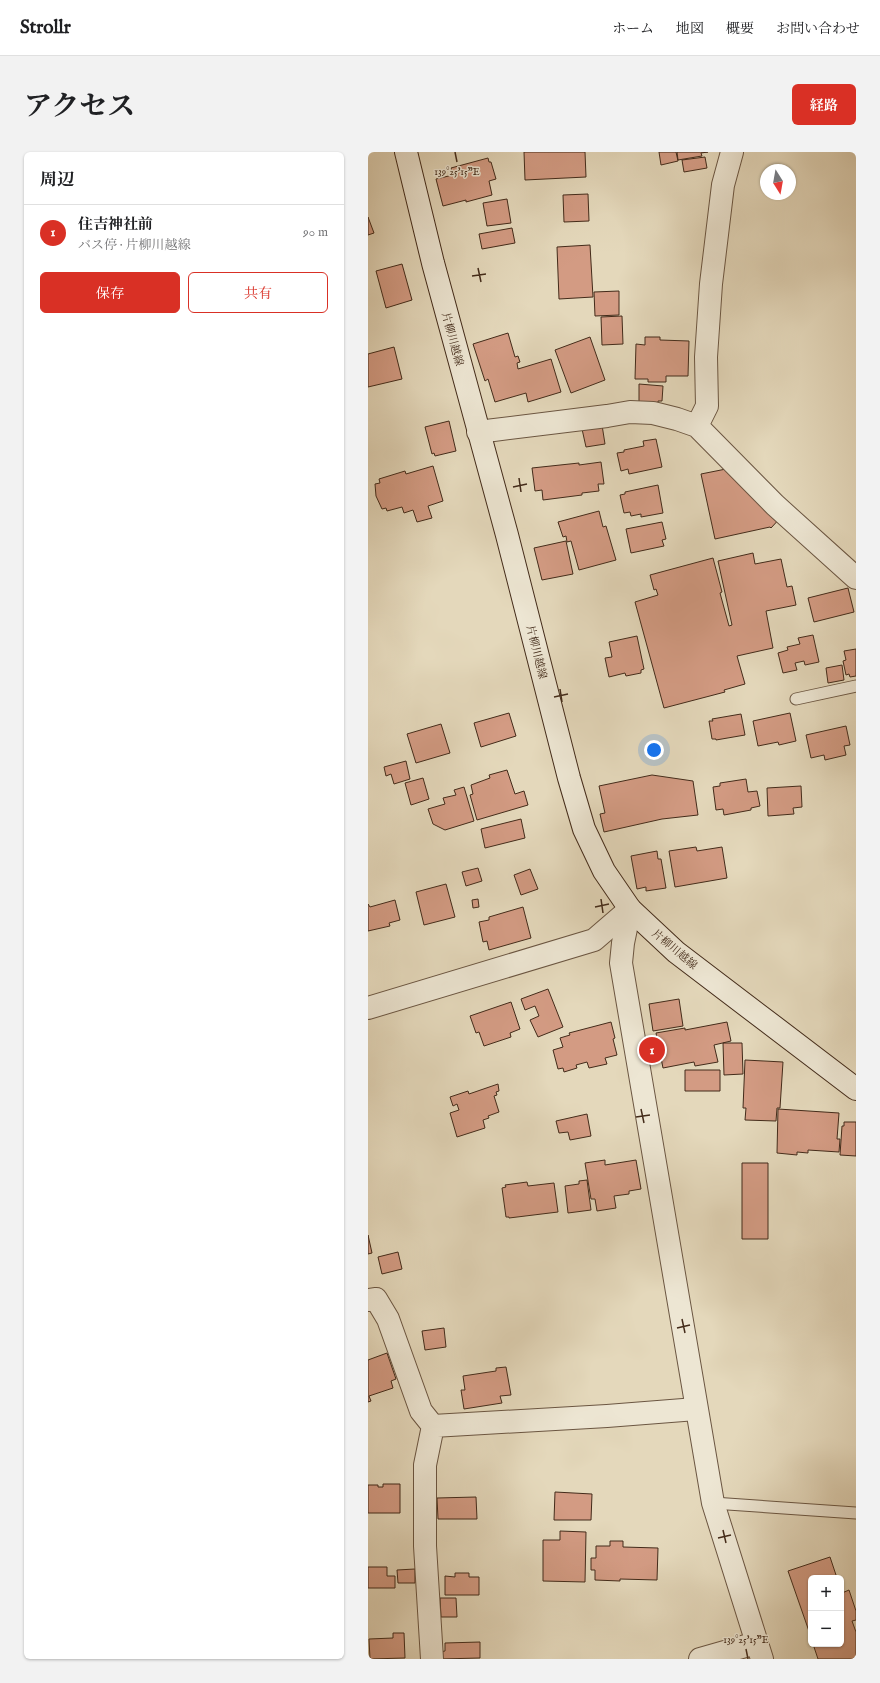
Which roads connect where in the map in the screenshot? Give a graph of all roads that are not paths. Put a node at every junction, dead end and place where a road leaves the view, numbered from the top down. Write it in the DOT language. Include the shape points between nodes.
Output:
graph roads {
  1 [pos="406,152"];
  2 [pos="732,152"];
  3 [pos="697,426"];
  4 [pos="478,432"];
  5 [pos="856,578"];
  6 [pos="856,686"];
  7 [pos="796,699"];
  8 [pos="630,909"];
  9 [pos="368,1008"];
  10 [pos="856,1088"];
  11 [pos="368,1300"];
  12 [pos="696,1409"];
  13 [pos="433,1426"];
  14 [pos="713,1503"];
  15 [pos="856,1512"];
  16 [pos="759,1651"];
  17 [pos="432,1659"];
  18 [pos="700,1659"];
  1 -- 4 [label="street, 片柳川越線"];
  2 -- 3 [label="street" via="723,185 711,284 706,357 707,406"];
  3 -- 4 [label="street" via="653,413 630,412"];
  3 -- 5 [label="street" via="775,505"];
  4 -- 8 [label="street, 片柳川越線" via="584,829 604,871"];
  6 -- 7 [label="lane"];
  8 -- 9 [label="street" via="594,940"];
  8 -- 10 [label="street, 片柳川越線" via="676,952"];
  8 -- 12 [label="street" via="621,963"];
  11 -- 13 [label="street" via="376,1299 388,1319 420,1411"];
  12 -- 13 [label="street"];
  12 -- 14 [label="street"];
  13 -- 17 [label="street" via="425,1465 425,1546"];
  14 -- 15 [label="lane"];
  14 -- 16 [label="street"];
  16 -- 18 [label="street"];
}
